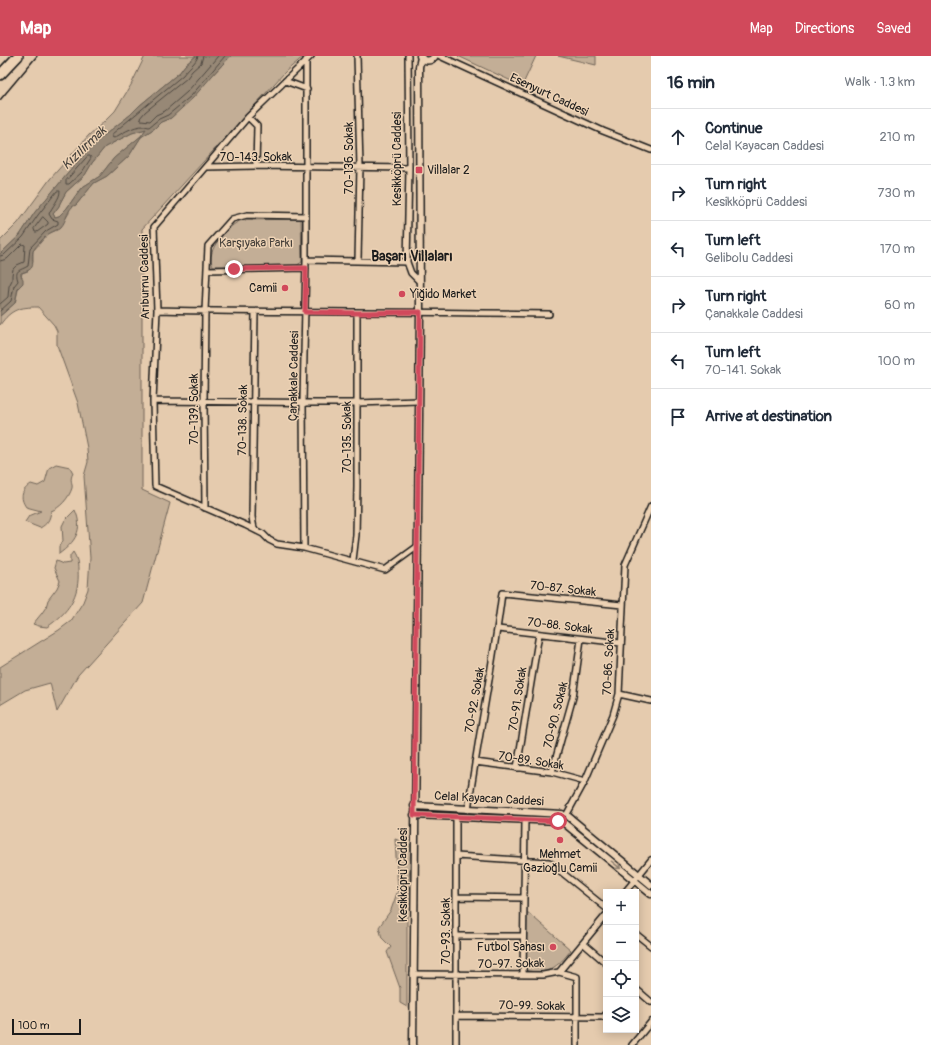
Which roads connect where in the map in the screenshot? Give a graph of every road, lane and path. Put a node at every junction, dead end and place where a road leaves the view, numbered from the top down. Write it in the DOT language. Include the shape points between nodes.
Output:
graph roads {
  1 [pos="11,56"];
  2 [pos="18,56"];
  3 [pos="311,56"];
  4 [pos="357,56"];
  5 [pos="408,56"];
  6 [pos="420,56"];
  7 [pos="435,56"];
  8 [pos="440,56"];
  9 [pos="306,60"];
  10 [pos="0,70"];
  11 [pos="0,75"];
  12 [pos="285,81"];
  13 [pos="307,89"];
  14 [pos="248,117"];
  15 [pos="651,150"];
  16 [pos="420,164"];
  17 [pos="256,166"];
  18 [pos="360,166"];
  19 [pos="206,167"];
  20 [pos="306,167"];
  21 [pos="409,168"];
  22 [pos="420,172"];
  23 [pos="306,216"];
  24 [pos="306,260"];
  25 [pos="358,260"];
  26 [pos="406,262"];
  27 [pos="306,268"];
  28 [pos="207,270"];
  29 [pos="420,282"];
  30 [pos="157,310"];
  31 [pos="205,311"];
  32 [pos="255,312"];
  33 [pos="305,312"];
  34 [pos="420,312"];
  35 [pos="358,313"];
  36 [pos="549,314"];
  37 [pos="153,401"];
  38 [pos="204,401"];
  39 [pos="254,402"];
  40 [pos="303,402"];
  41 [pos="419,402"];
  42 [pos="357,404"];
  43 [pos="651,506"];
  44 [pos="205,508"];
  45 [pos="254,529"];
  46 [pos="418,546"];
  47 [pos="304,548"];
  48 [pos="353,560"];
  49 [pos="502,593"];
  50 [pos="622,605"];
  51 [pos="498,629"];
  52 [pos="539,634"];
  53 [pos="581,639"];
  54 [pos="621,644"];
  55 [pos="619,694"];
  56 [pos="651,701"];
  57 [pos="475,762"];
  58 [pos="518,768"];
  59 [pos="552,772"];
  60 [pos="585,781"];
  61 [pos="414,806"];
  62 [pos="468,810"];
  63 [pos="414,815"];
  64 [pos="566,815"];
  65 [pos="456,817"];
  66 [pos="525,820"];
  67 [pos="562,822"];
  68 [pos="456,856"];
  69 [pos="524,860"];
  70 [pos="651,860"];
  71 [pos="637,877"];
  72 [pos="651,885"];
  73 [pos="627,889"];
  74 [pos="651,894"];
  75 [pos="456,897"];
  76 [pos="524,898"];
  77 [pos="603,906"];
  78 [pos="603,919"];
  79 [pos="456,936"];
  80 [pos="524,936"];
  81 [pos="639,936"];
  82 [pos="584,944"];
  83 [pos="651,946"];
  84 [pos="604,961"];
  85 [pos="559,972"];
  86 [pos="413,974"];
  87 [pos="456,975"];
  88 [pos="523,975"];
  89 [pos="639,992"];
  90 [pos="651,1002"];
  91 [pos="456,1016"];
  92 [pos="578,1017"];
  93 [pos="603,1017"];
  94 [pos="651,1022"];
  95 [pos="413,1045"];
  96 [pos="456,1045"];
  97 [pos="577,1045"];
  98 [pos="632,1045"];
  1 -- 10 [label="highway"];
  2 -- 11 [label="highway"];
  3 -- 9 [label="street, Arıburnu Caddesi"];
  4 -- 18 [label="street, 70-136. Sokak"];
  5 -- 21 [label="street, Kesikköprü Caddesi"];
  6 -- 7 [label="street" via="427,61"];
  6 -- 16 [label="street, Kesikköprü Caddesi"];
  8 -- 15 [label="street, Esenyurt Caddesi" via="603,131"];
  9 -- 12 [label="street, Arıburnu Caddesi"];
  9 -- 13 [label="street, Çanakkale Caddesi"];
  12 -- 13 [label="street"];
  12 -- 14 [label="street, Arıburnu Caddesi"];
  13 -- 20 [label="street, Çanakkale Caddesi"];
  14 -- 17 [label="street" via="257,126"];
  14 -- 19 [label="street, Arıburnu Caddesi"];
  16 -- 21 [label="street"];
  16 -- 22 [label="street, Kesikköprü Caddesi"];
  17 -- 19 [label="street, 70-143. Sokak"];
  17 -- 20 [label="street, 70-143. Sokak"];
  18 -- 20 [label="street, 70-143. Sokak"];
  18 -- 21 [label="street, 70-143. Sokak"];
  18 -- 25 [label="street, 70-136. Sokak"];
  19 -- 30 [label="street, Arıburnu Caddesi" via="154,227"];
  20 -- 23 [label="street, Çanakkale Caddesi"];
  21 -- 22 [label="street"];
  21 -- 26 [label="street, Kesikköprü Caddesi"];
  22 -- 29 [label="street, Kesikköprü Caddesi"];
  23 -- 24 [label="street, Çanakkale Caddesi"];
  23 -- 28 [label="street, 70-139. Sokak" via="247,215 232,219 208,246"];
  24 -- 25 [label="street"];
  24 -- 27 [label="street, Çanakkale Caddesi"];
  25 -- 26 [label="street"];
  26 -- 29 [label="street" via="411,273"];
  27 -- 28 [label="street"];
  27 -- 33 [label="street, Çanakkale Caddesi"];
  28 -- 31 [label="street, 70-139. Sokak"];
  29 -- 34 [label="street, Kesikköprü Caddesi"];
  30 -- 31 [label="street"];
  30 -- 37 [label="street, Arıburnu Caddesi"];
  31 -- 32 [label="street"];
  31 -- 38 [label="street, 70-139. Sokak"];
  32 -- 33 [label="street"];
  32 -- 39 [label="street, 70-138. Sokak"];
  33 -- 35 [label="street"];
  33 -- 40 [label="street, Çanakkale Caddesi"];
  34 -- 35 [label="street"];
  34 -- 36 [label="street"];
  34 -- 41 [label="street, Kesikköprü Caddesi"];
  35 -- 42 [label="street, 70-135. Sokak"];
  37 -- 38 [label="street"];
  37 -- 44 [label="street, Arıburnu Caddesi" via="155,486"];
  38 -- 39 [label="street"];
  38 -- 44 [label="street, 70-139. Sokak"];
  39 -- 40 [label="street"];
  39 -- 45 [label="street, 70-138. Sokak"];
  40 -- 42 [label="street"];
  40 -- 47 [label="street, Çanakkale Caddesi"];
  41 -- 42 [label="street"];
  41 -- 46 [label="street, Kesikköprü Caddesi"];
  42 -- 48 [label="street, 70-135. Sokak"];
  43 -- 50 [label="street, 70-86. Sokak" via="625,565"];
  44 -- 45 [label="street"];
  45 -- 47 [label="street" via="277,544"];
  46 -- 48 [label="street" via="385,570"];
  46 -- 61 [label="street, Kesikköprü Caddesi"];
  47 -- 48 [label="street"];
  49 -- 50 [label="street, 70-87. Sokak"];
  49 -- 51 [label="street, 70-92. Sokak"];
  50 -- 54 [label="street, 70-86. Sokak"];
  51 -- 52 [label="street, 70-88. Sokak"];
  51 -- 57 [label="street, 70-92. Sokak"];
  52 -- 53 [label="street, 70-88. Sokak"];
  52 -- 58 [label="street, 70-91. Sokak"];
  53 -- 54 [label="street, 70-88. Sokak"];
  53 -- 59 [label="street, 70-90. Sokak" via="573,697"];
  54 -- 55 [label="street, 70-86. Sokak"];
  55 -- 56 [label="street"];
  55 -- 60 [label="street, 70-86. Sokak" via="614,716"];
  57 -- 58 [label="street, 70-89. Sokak"];
  57 -- 62 [label="street, 70-92. Sokak"];
  58 -- 59 [label="street, 70-89. Sokak"];
  59 -- 60 [label="street, 70-89. Sokak"];
  60 -- 64 [label="street, 70-86. Sokak"];
  61 -- 62 [label="street, Celal Kayacan Caddesi"];
  61 -- 63 [label="street, Kesikköprü Caddesi"];
  62 -- 64 [label="street, Celal Kayacan Caddesi"];
  63 -- 65 [label="street, Celal Kayacan Caddesi"];
  63 -- 86 [label="street, Kesikköprü Caddesi"];
  64 -- 67 [label="street" via="559,817"];
  64 -- 71 [label="street"];
  65 -- 66 [label="street, Celal Kayacan Caddesi"];
  65 -- 68 [label="street, 70-93. Sokak"];
  66 -- 67 [label="street, Celal Kayacan Caddesi"];
  66 -- 69 [label="street"];
  67 -- 71 [label="street, one-way"];
  68 -- 69 [label="street"];
  68 -- 75 [label="street, 70-93. Sokak"];
  69 -- 76 [label="street"];
  69 -- 77 [label="street" via="549,862"];
  70 -- 71 [label="street"];
  71 -- 72 [label="street"];
  71 -- 73 [label="street"];
  71 -- 74 [label="street"];
  75 -- 76 [label="street"];
  75 -- 79 [label="street, 70-93. Sokak"];
  76 -- 80 [label="street"];
  78 -- 82 [label="street, 70-97. Sokak"];
  79 -- 80 [label="street"];
  79 -- 87 [label="street, 70-93. Sokak"];
  80 -- 88 [label="street"];
  81 -- 83 [label="street"];
  82 -- 84 [label="street"];
  82 -- 85 [label="street, 70-97. Sokak"];
  85 -- 88 [label="street, 70-97. Sokak"];
  85 -- 92 [label="street" via="577,976"];
  86 -- 87 [label="street, 70-97. Sokak"];
  86 -- 95 [label="street, Kesikköprü Caddesi"];
  87 -- 88 [label="street, 70-97. Sokak"];
  87 -- 91 [label="street, 70-93. Sokak"];
  89 -- 90 [label="street"];
  91 -- 92 [label="street, 70-99. Sokak"];
  91 -- 96 [label="street, 70-93. Sokak"];
  92 -- 93 [label="street, 70-99. Sokak"];
  92 -- 97 [label="street"];
  94 -- 98 [label="street"];
}
